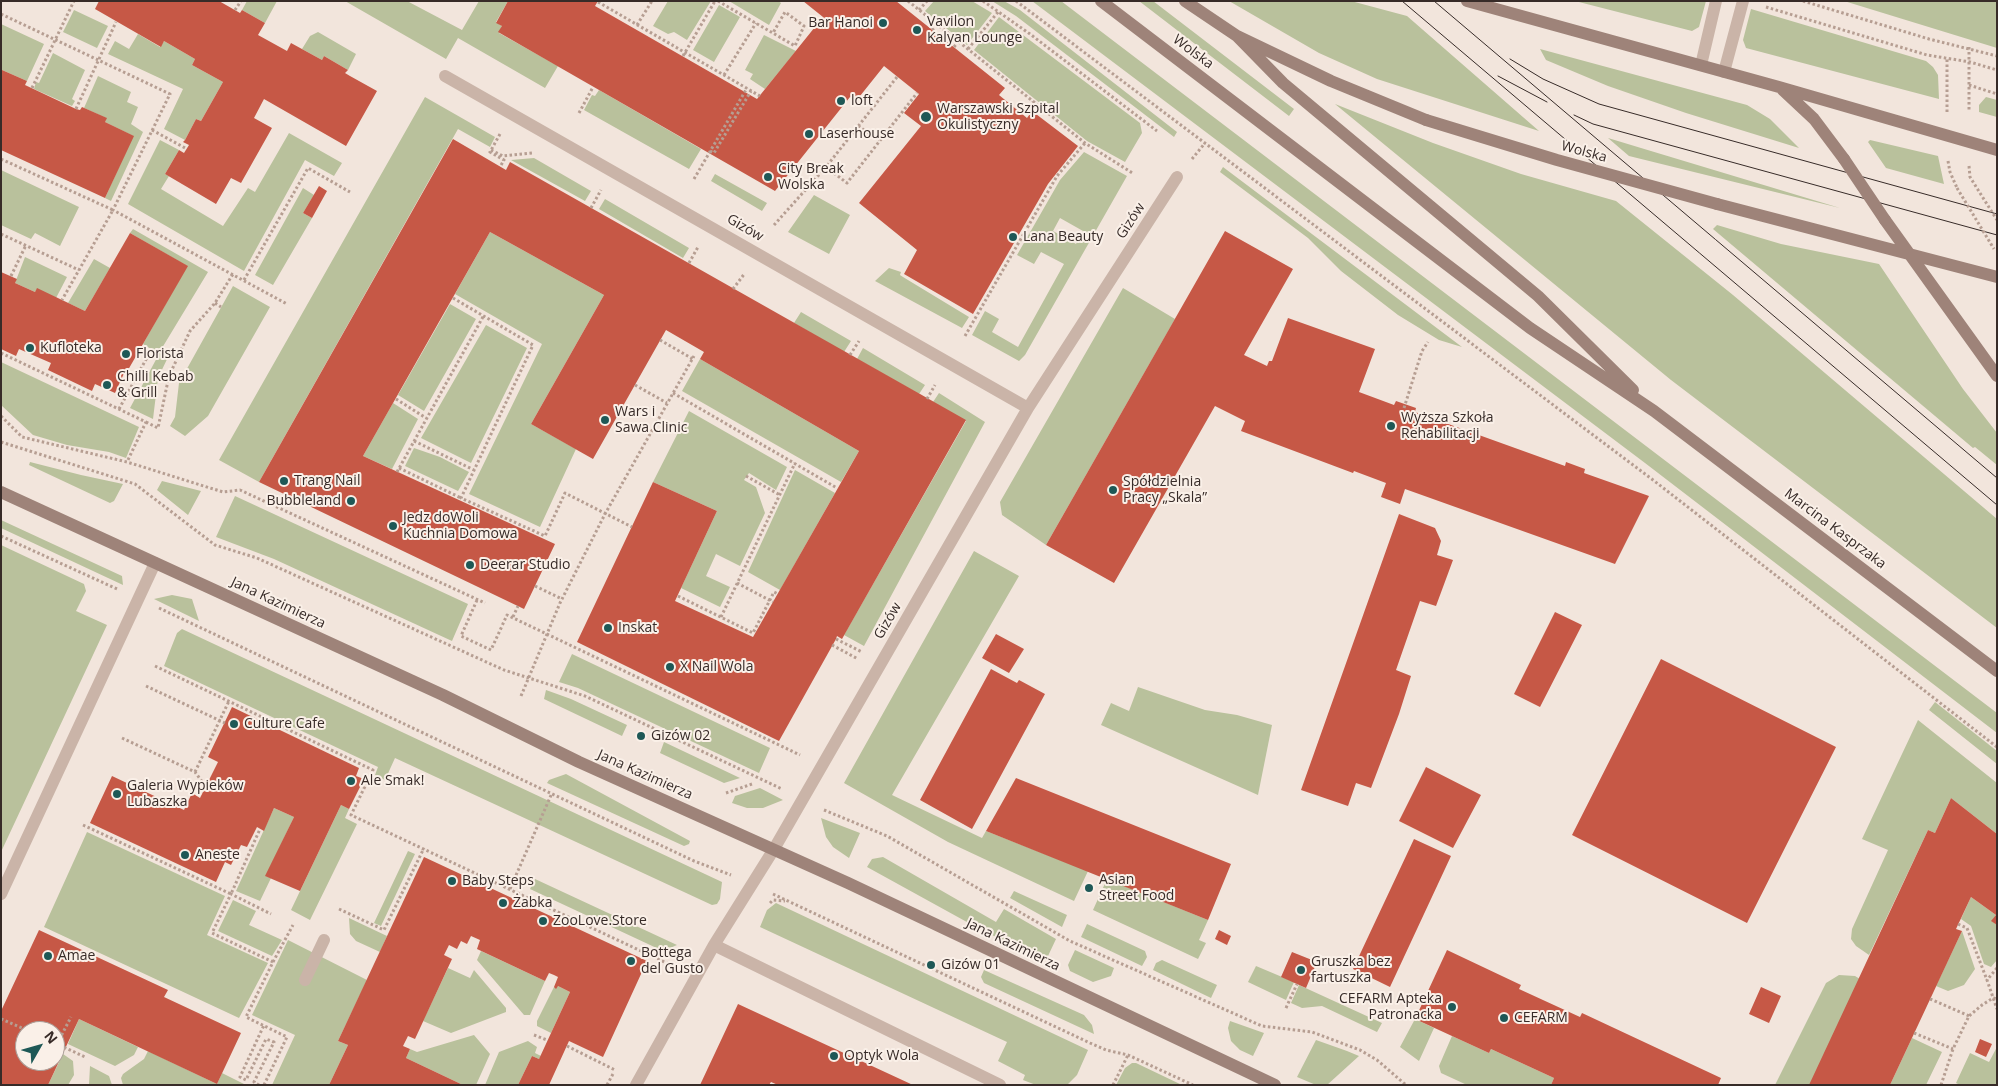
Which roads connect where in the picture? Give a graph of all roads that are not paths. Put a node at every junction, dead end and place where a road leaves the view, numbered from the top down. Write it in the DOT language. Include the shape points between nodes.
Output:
graph roads {
  1 [pos="1101,1"];
  2 [pos="1185,1"];
  3 [pos="1467,1"];
  4 [pos="1716,1"];
  5 [pos="1743,1"];
  6 [pos="1237,36"];
  7 [pos="1701,65"];
  8 [pos="1724,72"];
  9 [pos="445,76"];
  10 [pos="1779,87"];
  11 [pos="1997,150"];
  12 [pos="1177,176"];
  13 [pos="1911,256"];
  14 [pos="1997,277"];
  15 [pos="1997,376"];
  16 [pos="1028,408"];
  17 [pos="1654,411"];
  18 [pos="1,492"];
  19 [pos="155,563"];
  20 [pos="1997,671"];
  21 [pos="774,849"];
  22 [pos="1,894"];
  23 [pos="324,940"];
  24 [pos="714,945"];
  25 [pos="305,980"];
  26 [pos="636,1085"];
  27 [pos="1000,1085"];
  28 [pos="1275,1085"];
  1 -- 17 [label="main road, Wolska" via="1530,328"];
  2 -- 6 [label="main road, Wolska"];
  3 -- 7 [label="main road"];
  4 -- 7 [label="street"];
  5 -- 8 [label="street"];
  6 -- 13 [label="main road, Wolska, bridge" via="1332,81 1426,120 1557,160"];
  6 -- 17 [label="main road" via="1283,83 1538,296"];
  7 -- 8 [label="main road"];
  8 -- 10 [label="main road"];
  9 -- 16 [label="street, Gizów"];
  10 -- 11 [label="main road"];
  10 -- 13 [label="main road, bridge" via="1814,119"];
  12 -- 16 [label="street, Gizów"];
  13 -- 14 [label="main road, Wolska"];
  13 -- 15 [label="main road"];
  16 -- 21 [label="street, Gizów"];
  17 -- 20 [label="main road, Marcina Kasprzaka"];
  18 -- 19 [label="main road, Jana Kazimierza"];
  19 -- 21 [label="main road, Jana Kazimierza" via="443,695 579,762"];
  19 -- 22 [label="street"];
  21 -- 24 [label="street, Gizów"];
  21 -- 28 [label="main road, Jana Kazimierza"];
  23 -- 25 [label="street"];
  24 -- 26 [label="street, Gizów"];
  24 -- 27 [label="street"];
}
